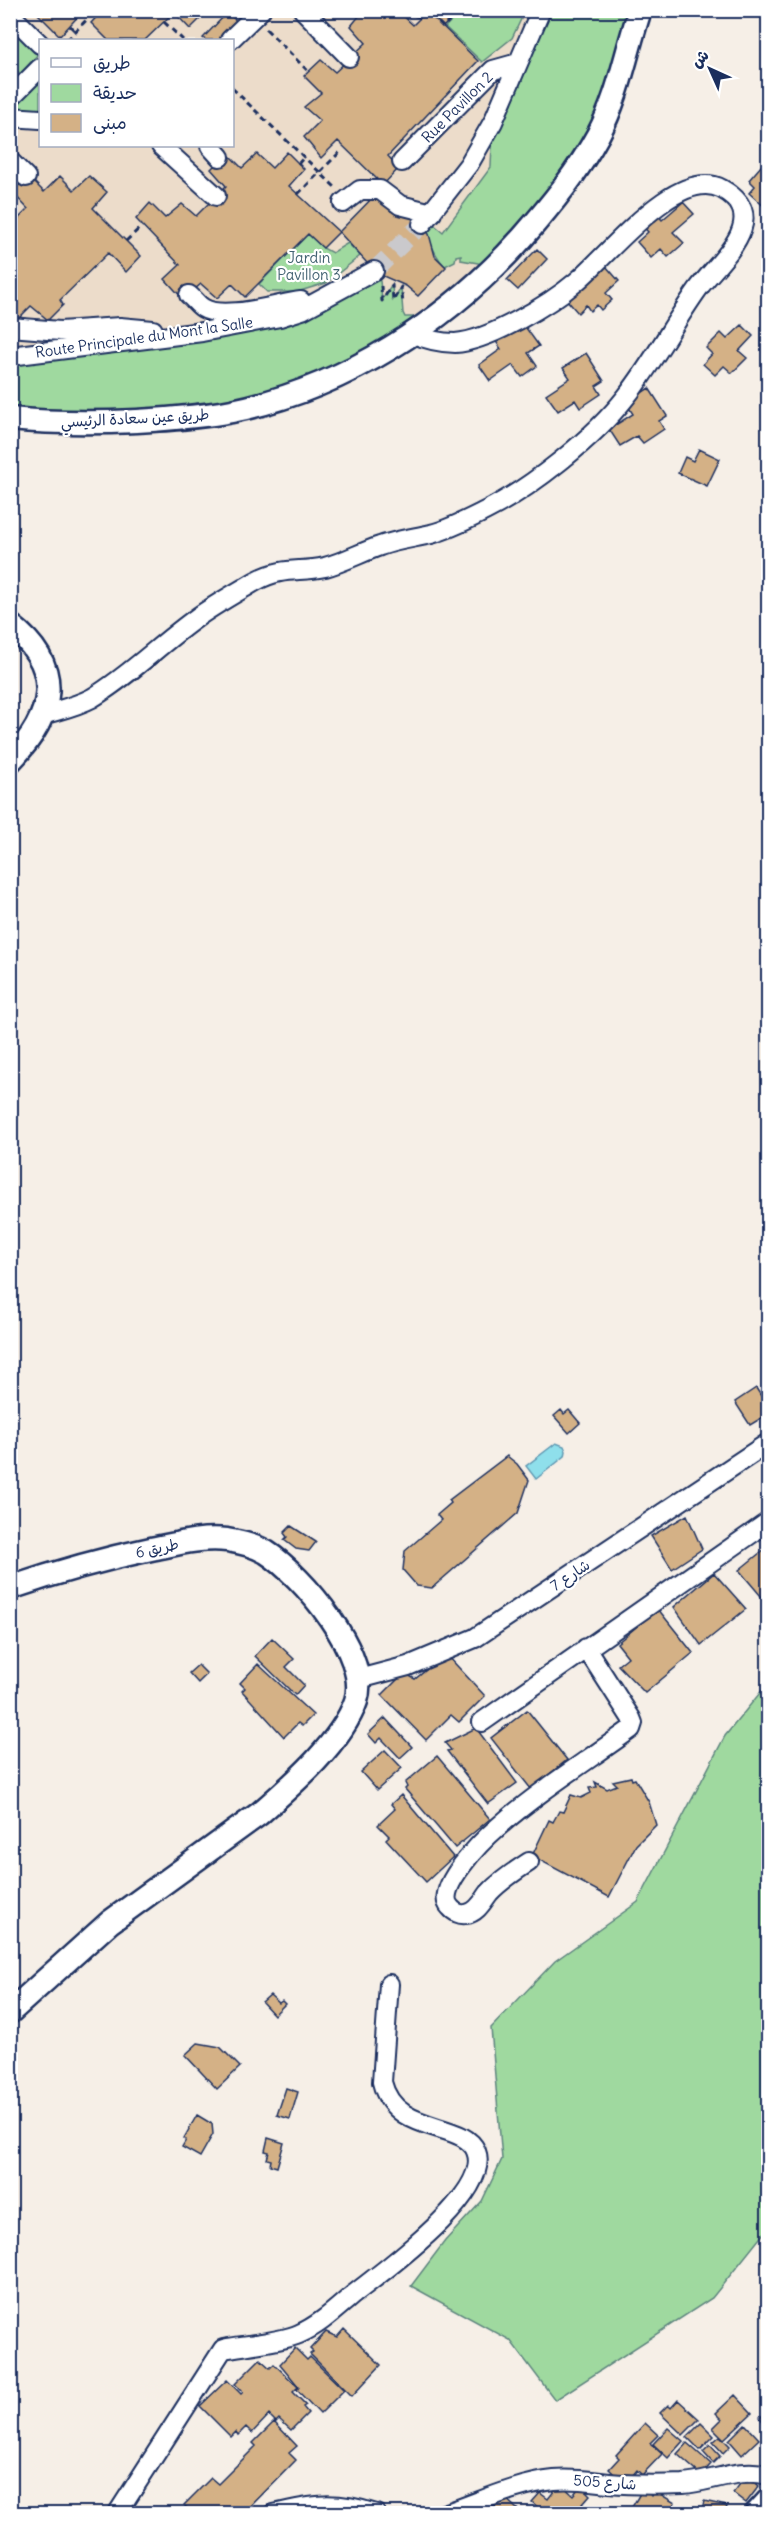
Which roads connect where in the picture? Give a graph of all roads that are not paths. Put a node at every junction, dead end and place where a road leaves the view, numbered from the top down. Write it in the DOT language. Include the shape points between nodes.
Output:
graph roads {
  1 [pos="303,10"];
  2 [pos="541,10"];
  3 [pos="640,10"];
  4 [pos="10,14"];
  5 [pos="258,14"];
  6 [pos="231,39"];
  7 [pos="39,43"];
  8 [pos="349,57"];
  9 [pos="518,63"];
  10 [pos="39,69"];
  11 [pos="10,98"];
  12 [pos="10,117"];
  13 [pos="39,119"];
  14 [pos="162,147"];
  15 [pos="10,161"];
  16 [pos="402,162"];
  17 [pos="26,177"];
  18 [pos="216,196"];
  19 [pos="345,201"];
  20 [pos="370,273"];
  21 [pos="189,296"];
  22 [pos="327,297"];
  23 [pos="10,327"];
  24 [pos="411,333"];
  25 [pos="169,336"];
  26 [pos="10,356"];
  27 [pos="10,418"];
  28 [pos="10,625"];
  29 [pos="43,716"];
  30 [pos="10,761"];
  31 [pos="768,1443"];
  32 [pos="768,1522"];
  33 [pos="10,1588"];
  34 [pos="586,1648"];
  35 [pos="359,1679"];
  36 [pos="483,1722"];
  37 [pos="529,1862"];
  38 [pos="389,1984"];
  39 [pos="10,2012"];
  40 [pos="768,2475"];
  41 [pos="768,2501"];
  42 [pos="117,2514"];
  43 [pos="274,2514"];
  44 [pos="375,2514"];
  45 [pos="444,2514"];
  46 [pos="756,2514"];
  1 -- 8 [label="street"];
  2 -- 9 [label="street"];
  3 -- 24 [label="street, طريق عين سعادة الرئيسي" via="608,116 575,173 485,276"];
  4 -- 7 [label="street"];
  5 -- 6 [label="street"];
  9 -- 16 [label="street, Rue Pavillon 2" via="494,70"];
  9 -- 19 [label="street" via="494,122 427,219 400,206 380,190 360,190"];
  10 -- 11 [label="street"];
  12 -- 13 [label="street"];
  14 -- 18 [label="street"];
  15 -- 17 [label="street"];
  20 -- 22 [label="street, Route Principale du Mont la Salle"];
  21 -- 22 [label="street" via="204,309 217,313"];
  22 -- 25 [label="street, Route Principale du Mont la Salle" via="280,317"];
  23 -- 25 [label="street" via="60,331 120,327 148,329"];
  24 -- 27 [label="street, طريق عين سعادة الرئيسي" via="379,356 340,375 234,411 76,424"];
  24 -- 29 [label="street" via="438,342 461,342 490,333 535,310 574,284 658,206 689,187 721,188 743,212 740,236 698,289 624,400 548,470 504,501 451,527 382,545 328,566 286,570 258,580 194,619 90,699"];
  25 -- 26 [label="street, Route Principale du Mont la Salle"];
  28 -- 29 [label="street" via="42,657 48,675"];
  29 -- 30 [label="street"];
  31 -- 35 [label="street, شارع 7" via="475,1638 408,1666"];
  32 -- 34 [label="street"];
  33 -- 35 [label="street, طريق 6" via="108,1558 207,1538 229,1540 263,1551 297,1576 336,1628"];
  34 -- 36 [label="street"];
  34 -- 37 [label="street" via="631,1718 632,1729 498,1827 449,1884 445,1894 448,1905 456,1913 477,1910 491,1891"];
  35 -- 39 [label="street" via="357,1698 348,1718 311,1766 288,1788 259,1814 110,1922"];
  38 -- 42 [label="street" via="382,2082 385,2093 398,2111 464,2139 476,2149 479,2165 474,2180 438,2226 321,2321 298,2335 223,2349"];
  40 -- 45 [label="street, شارع 505" via="745,2472 656,2485 554,2480"];
  41 -- 46 [label="street"];
  43 -- 44 [label="street" via="327,2505 346,2505"];
}
